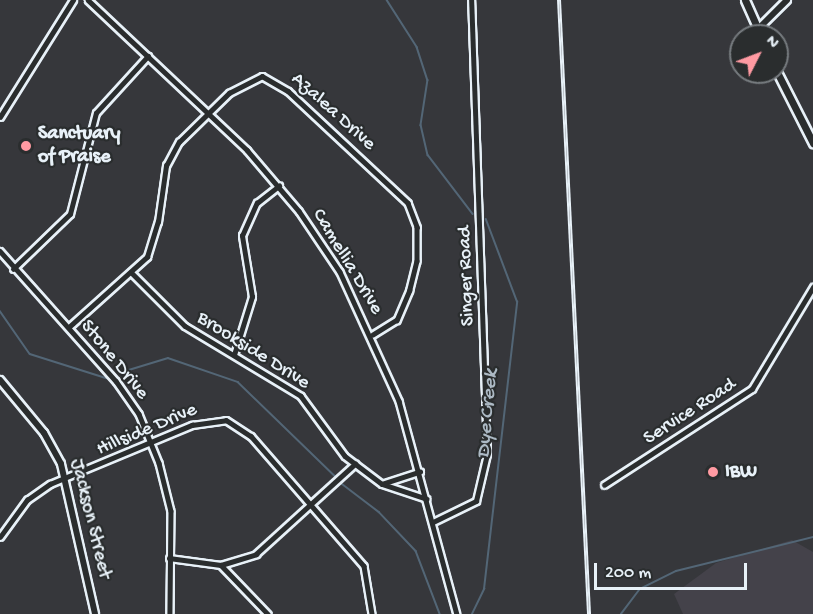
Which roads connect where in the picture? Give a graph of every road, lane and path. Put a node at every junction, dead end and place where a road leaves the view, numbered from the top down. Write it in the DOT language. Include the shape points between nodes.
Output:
graph roads {
  1 [pos="73,0"];
  2 [pos="88,0"];
  3 [pos="471,0"];
  4 [pos="745,0"];
  5 [pos="787,0"];
  6 [pos="756,24"];
  7 [pos="766,24"];
  8 [pos="148,56"];
  9 [pos="783,84"];
  10 [pos="207,113"];
  11 [pos="0,117"];
  12 [pos="813,143"];
  13 [pos="279,186"];
  14 [pos="0,251"];
  15 [pos="13,269"];
  16 [pos="131,272"];
  17 [pos="813,287"];
  18 [pos="69,327"];
  19 [pos="374,335"];
  20 [pos="234,355"];
  21 [pos="0,380"];
  22 [pos="151,443"];
  23 [pos="355,464"];
  24 [pos="420,472"];
  25 [pos="66,479"];
  26 [pos="381,484"];
  27 [pos="604,485"];
  28 [pos="427,499"];
  29 [pos="311,505"];
  30 [pos="433,522"];
  31 [pos="0,537"];
  32 [pos="169,558"];
  33 [pos="221,565"];
  34 [pos="95,614"];
  35 [pos="170,614"];
  36 [pos="268,614"];
  37 [pos="372,614"];
  38 [pos="457,614"];
  1 -- 11 [label="street"];
  2 -- 8 [label="street, Camellia Drive"];
  3 -- 30 [label="street, Singer Road" via="487,454 476,501"];
  4 -- 6 [label="main road"];
  5 -- 7 [label="street"];
  8 -- 10 [label="street, Camellia Drive"];
  8 -- 15 [label="street" via="96,113 70,214"];
  9 -- 12 [label="main road"];
  10 -- 13 [label="street, Camellia Drive"];
  10 -- 16 [label="street, Azalea Drive" via="170,156 152,242"];
  10 -- 19 [label="street, Azalea Drive" via="248,79 274,80 408,203 417,227 417,261 410,290 397,320"];
  13 -- 19 [label="street, Camellia Drive" via="340,272"];
  13 -- 20 [label="street" via="257,203 242,236 252,297"];
  14 -- 15 [label="street, Stone Drive"];
  15 -- 18 [label="street, Stone Drive"];
  16 -- 18 [label="street, Azalea Drive"];
  16 -- 20 [label="street, Brookside Drive" via="184,326"];
  17 -- 27 [label="street, Service Road" via="752,390"];
  18 -- 22 [label="street, Stone Drive" via="128,397"];
  19 -- 24 [label="street, Camellia Drive"];
  20 -- 23 [label="street, Brookside Drive" via="301,396"];
  21 -- 25 [label="street, Jackson Street" via="44,434"];
  22 -- 25 [label="street, Hillside Drive"];
  22 -- 29 [label="street, Hillside Drive" via="192,425 226,420 252,436"];
  22 -- 32 [label="street, Stone Drive" via="171,511"];
  23 -- 26 [label="street, Brookside Drive"];
  23 -- 29 [label="street"];
  24 -- 26 [label="street"];
  24 -- 28 [label="street, Camellia Drive"];
  25 -- 31 [label="street, Hillside Drive" via="36,491"];
  25 -- 34 [label="street, Jackson Street"];
  26 -- 28 [label="street, Brookside Drive"];
  28 -- 30 [label="street, Camellia Drive"];
  29 -- 33 [label="street" via="256,555"];
  29 -- 37 [label="street, Hillside Drive" via="364,567"];
  30 -- 38 [label="street, Camellia Drive"];
  32 -- 33 [label="street"];
  32 -- 35 [label="street, Stone Drive"];
  33 -- 36 [label="street"];
}
